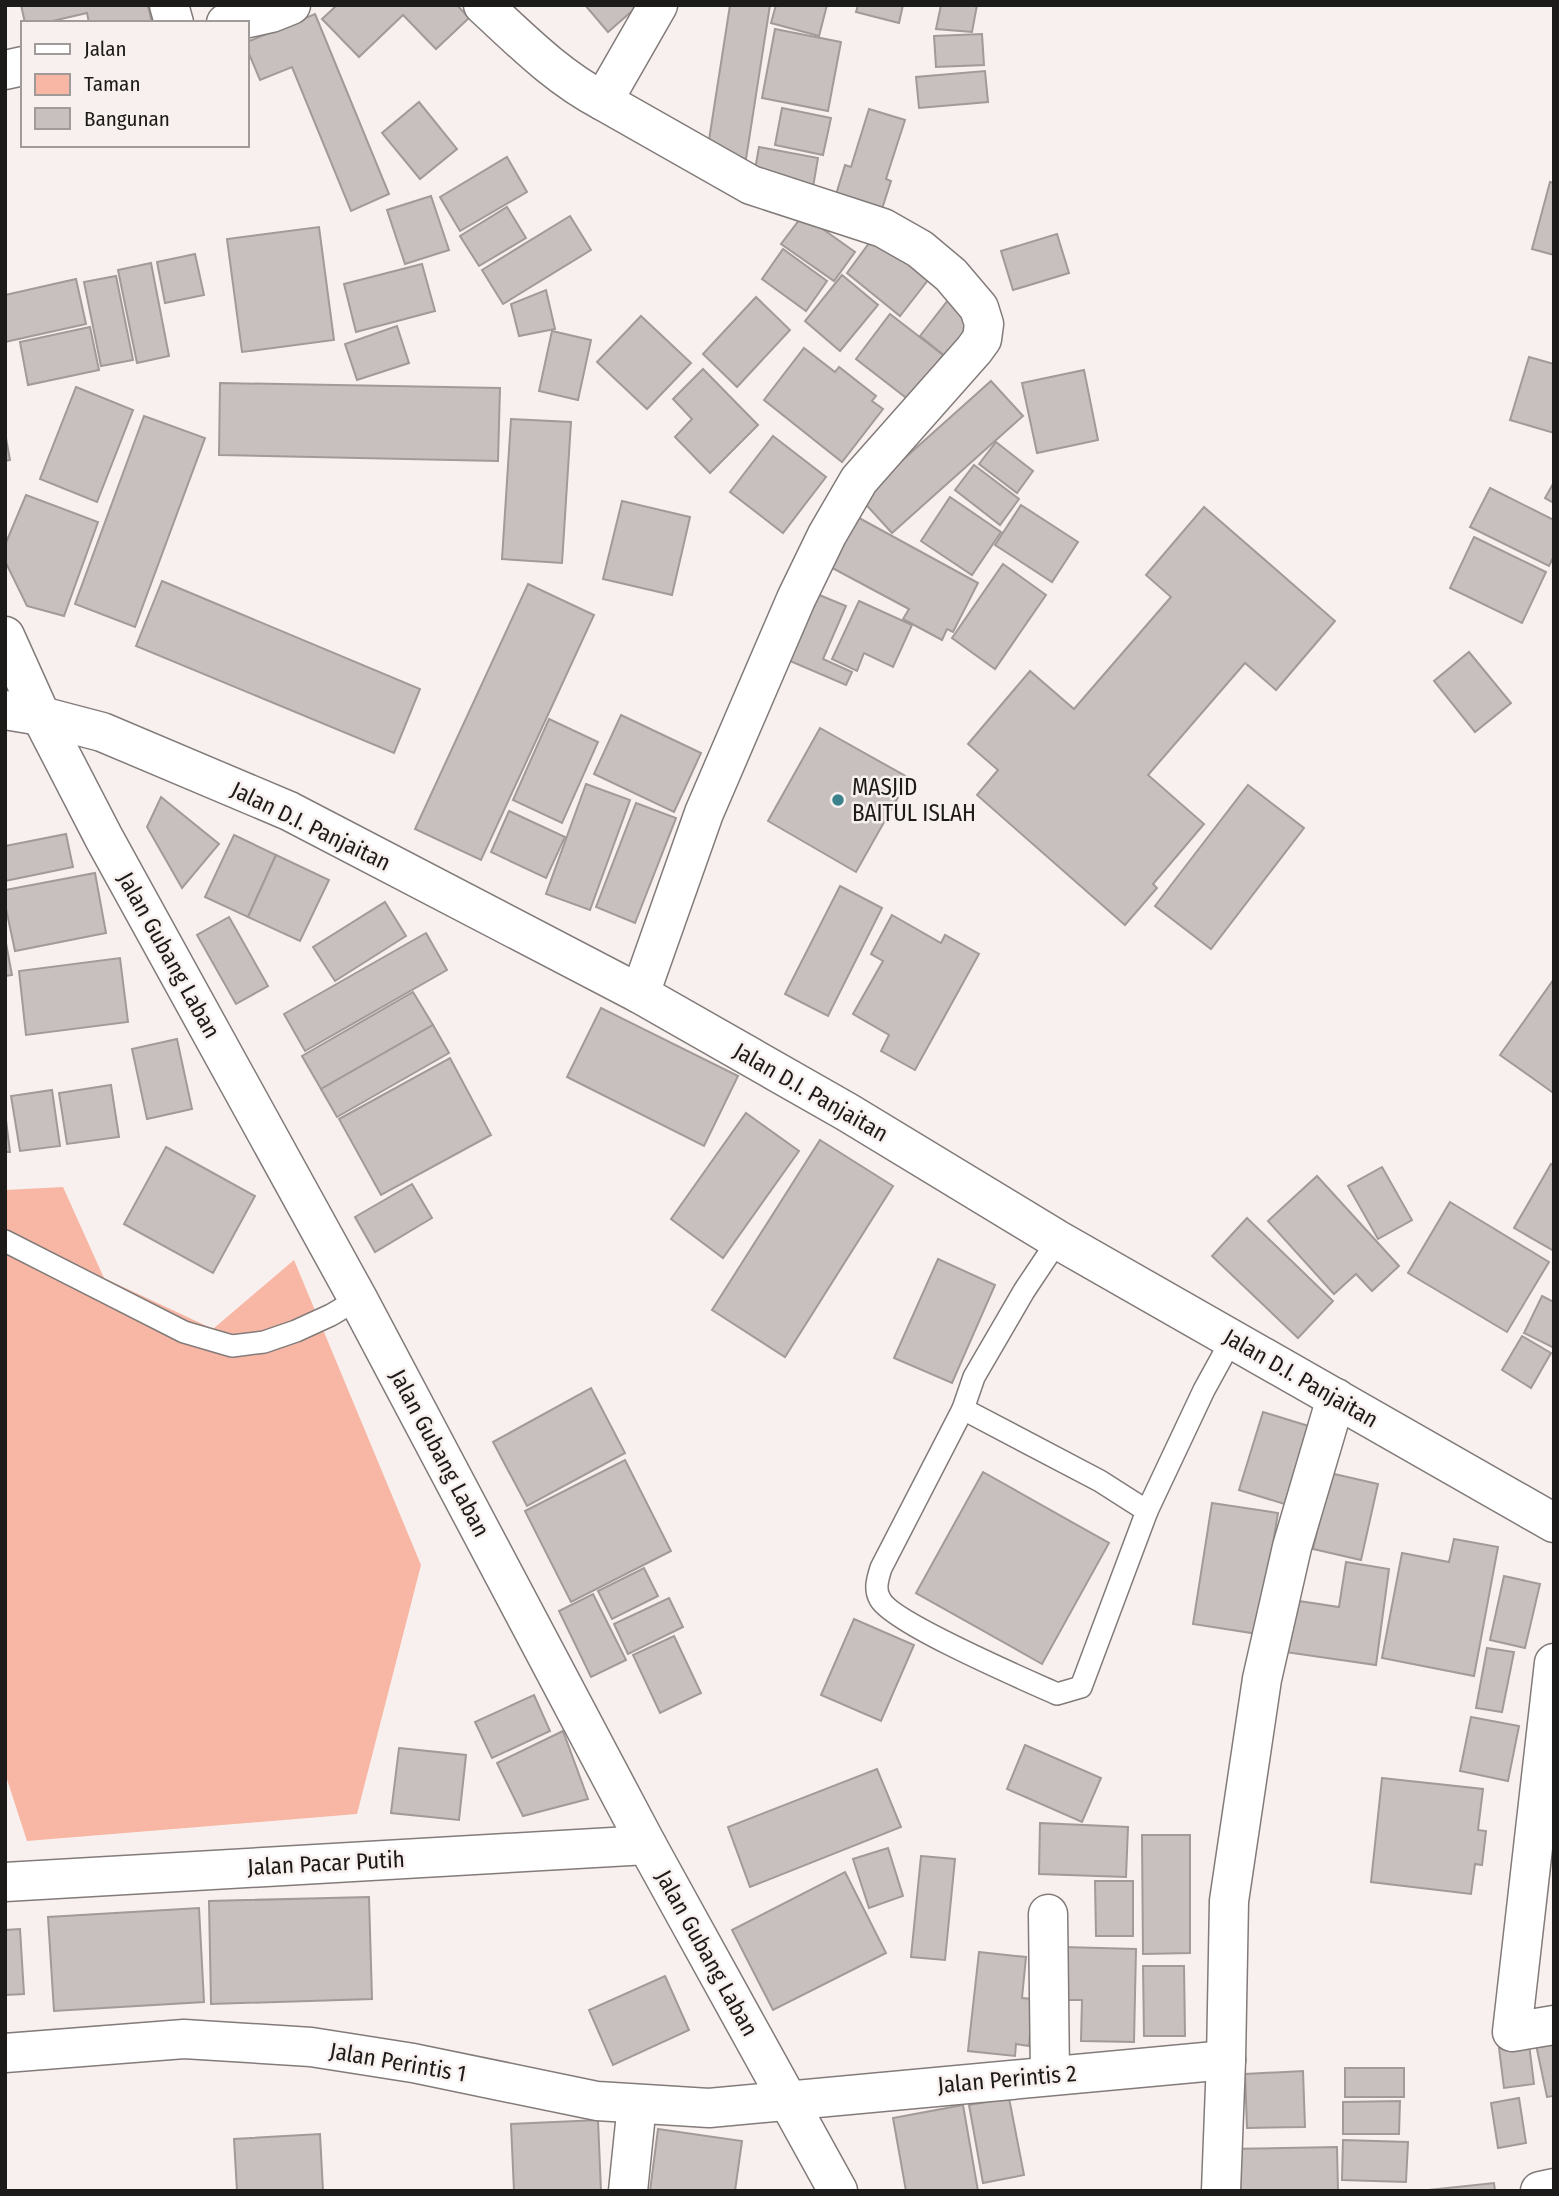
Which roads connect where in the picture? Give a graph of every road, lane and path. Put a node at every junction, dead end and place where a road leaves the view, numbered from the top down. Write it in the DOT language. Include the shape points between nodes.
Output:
graph roads {
  1 [pos="291,5"];
  2 [pos="483,5"];
  3 [pos="658,5"];
  4 [pos="235,21"];
  5 [pos="603,101"];
  6 [pos="5,636"];
  7 [pos="23,713"];
  8 [pos="640,994"];
  9 [pos="1058,1240"];
  10 [pos="5,1241"];
  11 [pos="358,1299"];
  12 [pos="1232,1339"];
  13 [pos="1336,1398"];
  14 [pos="962,1409"];
  15 [pos="1147,1511"];
  16 [pos="1554,1523"];
  17 [pos="1554,1663"];
  18 [pos="647,1845"];
  19 [pos="5,1882"];
  20 [pos="1048,1914"];
  21 [pos="1554,2025"];
  22 [pos="5,2053"];
  23 [pos="1226,2060"];
  24 [pos="1049,2075"];
  25 [pos="788,2099"];
  26 [pos="637,2104"];
  27 [pos="1554,2188"];
  28 [pos="628,2191"];
  29 [pos="838,2191"];
  30 [pos="1221,2191"];
  31 [pos="1541,2191"];
  1 -- 4 [label="street"];
  2 -- 5 [label="street" via="540,57"];
  3 -- 5 [label="street"];
  5 -- 8 [label="street" via="751,185 883,228 920,249 951,275 979,308 984,324 982,339 974,350 859,481 827,535 704,813"];
  6 -- 7 [label="street, Jalan Gubang Laban"];
  7 -- 8 [label="street, Jalan D.I. Panjaitan" via="102,732 289,811"];
  7 -- 11 [label="street, Jalan Gubang Laban" via="104,838"];
  8 -- 9 [label="street, Jalan D.I. Panjaitan"];
  9 -- 12 [label="street, Jalan D.I. Panjaitan"];
  9 -- 14 [label="lane" via="974,1377"];
  10 -- 11 [label="lane" via="184,1332 232,1346 296,1331"];
  11 -- 18 [label="street, Jalan Gubang Laban"];
  12 -- 13 [label="street, Jalan D.I. Panjaitan"];
  12 -- 15 [label="lane"];
  13 -- 16 [label="street, Jalan D.I. Panjaitan"];
  13 -- 23 [label="street" via="1292,1547 1262,1679 1229,1901"];
  14 -- 15 [label="lane" via="1100,1481"];
  14 -- 15 [label="lane" via="881,1567 876,1589 885,1607 919,1629 1057,1695 1081,1687"];
  17 -- 21 [label="street" via="1511,2032"];
  18 -- 19 [label="street, Jalan Pacar Putih"];
  18 -- 25 [label="street, Jalan Gubang Laban"];
  20 -- 24 [label="street"];
  22 -- 26 [label="street, Jalan Perintis 1" via="184,2039 311,2047 597,2101"];
  23 -- 24 [label="street, Jalan Perintis 2"];
  23 -- 30 [label="street"];
  24 -- 25 [label="street, Jalan Perintis 2"];
  25 -- 26 [label="street, Jalan Perintis 1" via="709,2108"];
  25 -- 29 [label="street, Jalan Gubang Laban"];
  26 -- 28 [label="street"];
  27 -- 31 [label="street"];
}
